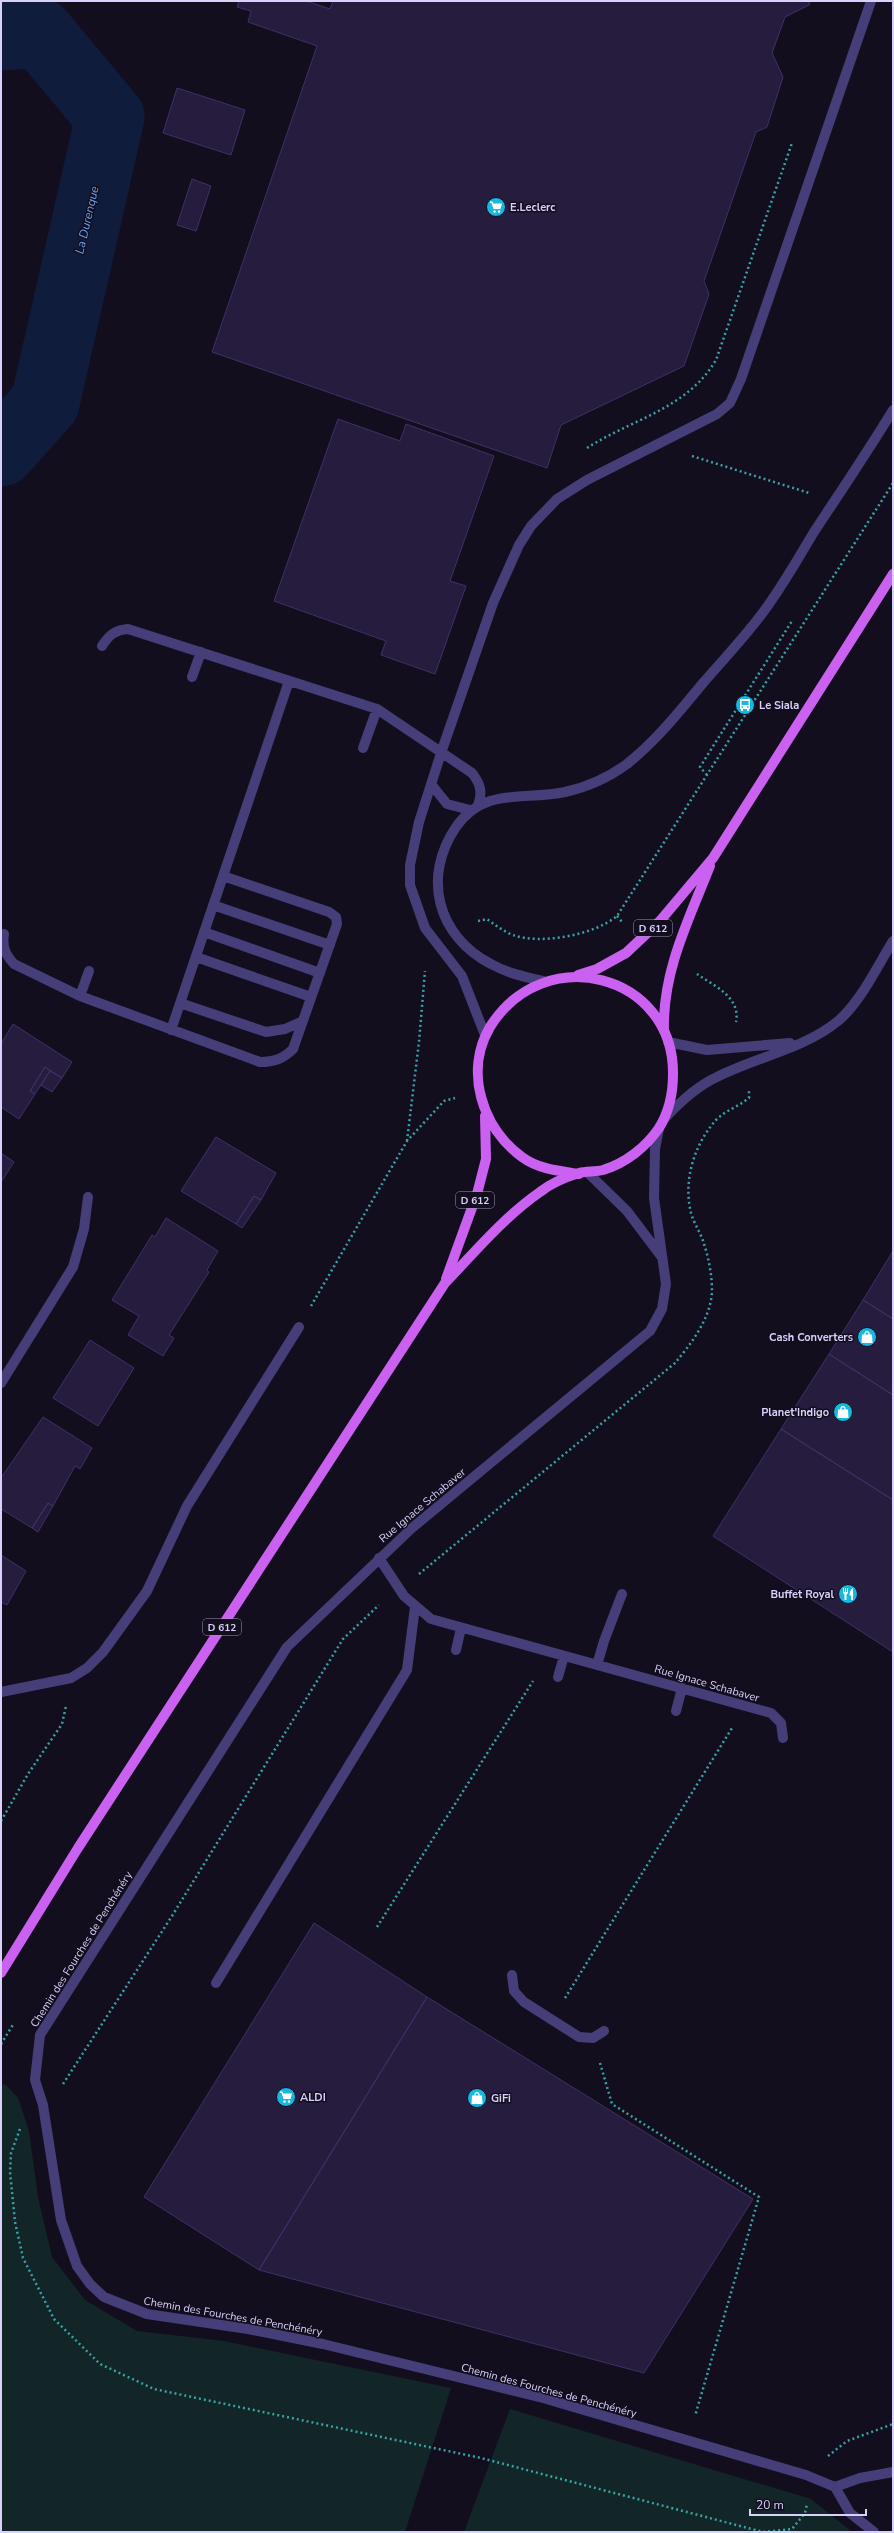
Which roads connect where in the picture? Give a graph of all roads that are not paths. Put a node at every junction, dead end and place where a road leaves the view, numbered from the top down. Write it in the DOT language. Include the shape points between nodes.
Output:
graph roads {
  1 [pos="872,1"];
  2 [pos="893,410"];
  3 [pos="893,574"];
  4 [pos="102,646"];
  5 [pos="201,652"];
  6 [pos="192,677"];
  7 [pos="289,681"];
  8 [pos="377,709"];
  9 [pos="363,748"];
  10 [pos="442,750"];
  11 [pos="431,784"];
  12 [pos="474,807"];
  13 [pos="713,858"];
  14 [pos="223,876"];
  15 [pos="213,905"];
  16 [pos="204,932"];
  17 [pos="4,934"];
  18 [pos="893,941"];
  19 [pos="330,945"];
  20 [pos="196,957"];
  21 [pos="89,971"];
  22 [pos="320,973"];
  23 [pos="576,976"];
  24 [pos="543,981"];
  25 [pos="80,996"];
  26 [pos="311,998"];
  27 [pos="180,1003"];
  28 [pos="303,1021"];
  29 [pos="171,1030"];
  30 [pos="664,1031"];
  31 [pos="485,1035"];
  32 [pos="668,1042"];
  33 [pos="798,1043"];
  34 [pos="485,1114"];
  35 [pos="664,1118"];
  36 [pos="659,1128"];
  37 [pos="583,1173"];
  38 [pos="88,1197"];
  39 [pos="662,1258"];
  40 [pos="445,1283"];
  41 [pos="299,1327"];
  42 [pos="1,1383"];
  43 [pos="379,1558"];
  44 [pos="622,1594"];
  45 [pos="415,1607"];
  46 [pos="462,1628"];
  47 [pos="456,1650"];
  48 [pos="564,1656"];
  49 [pos="597,1665"];
  50 [pos="558,1677"];
  51 [pos="682,1688"];
  52 [pos="1,1692"];
  53 [pos="676,1710"];
  54 [pos="783,1738"];
  55 [pos="1,1973"];
  56 [pos="512,1975"];
  57 [pos="216,1983"];
  58 [pos="604,2031"];
  59 [pos="893,2472"];
  60 [pos="835,2487"];
  61 [pos="874,2532"];
  1 -- 10 [label="street" via="741,380 730,403 717,414 573,488 557,499 531,526 499,588"];
  2 -- 12 [label="street" via="760,616 651,743 609,776 589,786 563,793 500,798"];
  3 -- 13 [label="main road, D 612"];
  4 -- 5 [label="street" via="108,637 118,630 128,629"];
  5 -- 6 [label="street"];
  5 -- 7 [label="street"];
  7 -- 8 [label="street"];
  7 -- 14 [label="street"];
  8 -- 9 [label="street"];
  8 -- 10 [label="street"];
  10 -- 11 [label="street"];
  10 -- 12 [label="street" via="477,779 482,796"];
  11 -- 12 [label="street" via="446,804"];
  11 -- 31 [label="street" via="414,845 410,885 425,928 462,976"];
  12 -- 24 [label="street" via="456,827 441,861 437,878 442,914 468,948 490,964"];
  13 -- 23 [label="main road, D 612" via="660,921 626,953"];
  13 -- 30 [label="main road, D 612" via="671,967 663,1011"];
  14 -- 15 [label="street"];
  14 -- 19 [label="street" via="329,912 336,917 337,924"];
  15 -- 16 [label="street"];
  15 -- 19 [label="street"];
  16 -- 20 [label="street"];
  16 -- 22 [label="street"];
  17 -- 25 [label="street" via="6,956 14,964"];
  18 -- 33 [label="street" via="850,1008 839,1020"];
  19 -- 22 [label="street"];
  20 -- 26 [label="street"];
  20 -- 27 [label="street"];
  21 -- 25 [label="street"];
  22 -- 26 [label="street"];
  23 -- 24 [label="main road"];
  23 -- 30 [label="main road" via="602,980 627,991 648,1008"];
  24 -- 31 [label="main road" via="514,998 500,1012"];
  25 -- 29 [label="street"];
  26 -- 28 [label="street"];
  27 -- 28 [label="street" via="266,1032 285,1029"];
  27 -- 29 [label="street"];
  28 -- 29 [label="street" via="293,1049 285,1057 273,1062 260,1062"];
  30 -- 32 [label="main road"];
  31 -- 34 [label="main road" via="478,1064 479,1093"];
  32 -- 33 [label="street" via="707,1050"];
  32 -- 35 [label="main road" via="673,1059 673,1089"];
  33 -- 35 [label="street" via="716,1077 680,1101"];
  34 -- 37 [label="main road" via="501,1138 523,1158 550,1170"];
  34 -- 40 [label="main road, D 612" via="486,1159 478,1194"];
  35 -- 36 [label="main road"];
  36 -- 37 [label="main road" via="644,1146 624,1160 602,1170"];
  36 -- 39 [label="street, Rue Ignace Schabaver" via="655,1149 654,1198"];
  37 -- 39 [label="street, Rue Ignace Schabaver" via="627,1211"];
  37 -- 40 [label="main road, D 612" via="540,1192 511,1216"];
  38 -- 42 [label="street" via="84,1229 73,1267"];
  39 -- 43 [label="street, Rue Ignace Schabaver" via="666,1284 662,1309 650,1330"];
  40 -- 55 [label="main road, D 612" via="78,1848"];
  41 -- 52 [label="street" via="187,1506 159,1568 143,1596 103,1652 87,1668 71,1678"];
  43 -- 45 [label="street, Rue Ignace Schabaver"];
  43 -- 60 [label="street, Chemin des Fourches de Penchénéry" via="287,1647 40,2035 35,2080 43,2105 61,2220 67,2244 77,2266 90,2284 104,2297 147,2314 255,2331 420,2367 543,2398 814,2478"];
  44 -- 49 [label="street"];
  45 -- 46 [label="street, Rue Ignace Schabaver" via="431,1619"];
  45 -- 57 [label="street" via="407,1670"];
  46 -- 47 [label="street"];
  46 -- 48 [label="street, Rue Ignace Schabaver"];
  48 -- 49 [label="street, Rue Ignace Schabaver"];
  48 -- 50 [label="street"];
  49 -- 51 [label="street, Rue Ignace Schabaver"];
  51 -- 53 [label="street"];
  51 -- 54 [label="street, Rue Ignace Schabaver" via="771,1713 781,1723"];
  56 -- 58 [label="street" via="514,1991 524,2002 551,2020 580,2037 593,2038"];
  59 -- 60 [label="street" via="860,2478"];
  60 -- 61 [label="street" via="850,2513"];
}
